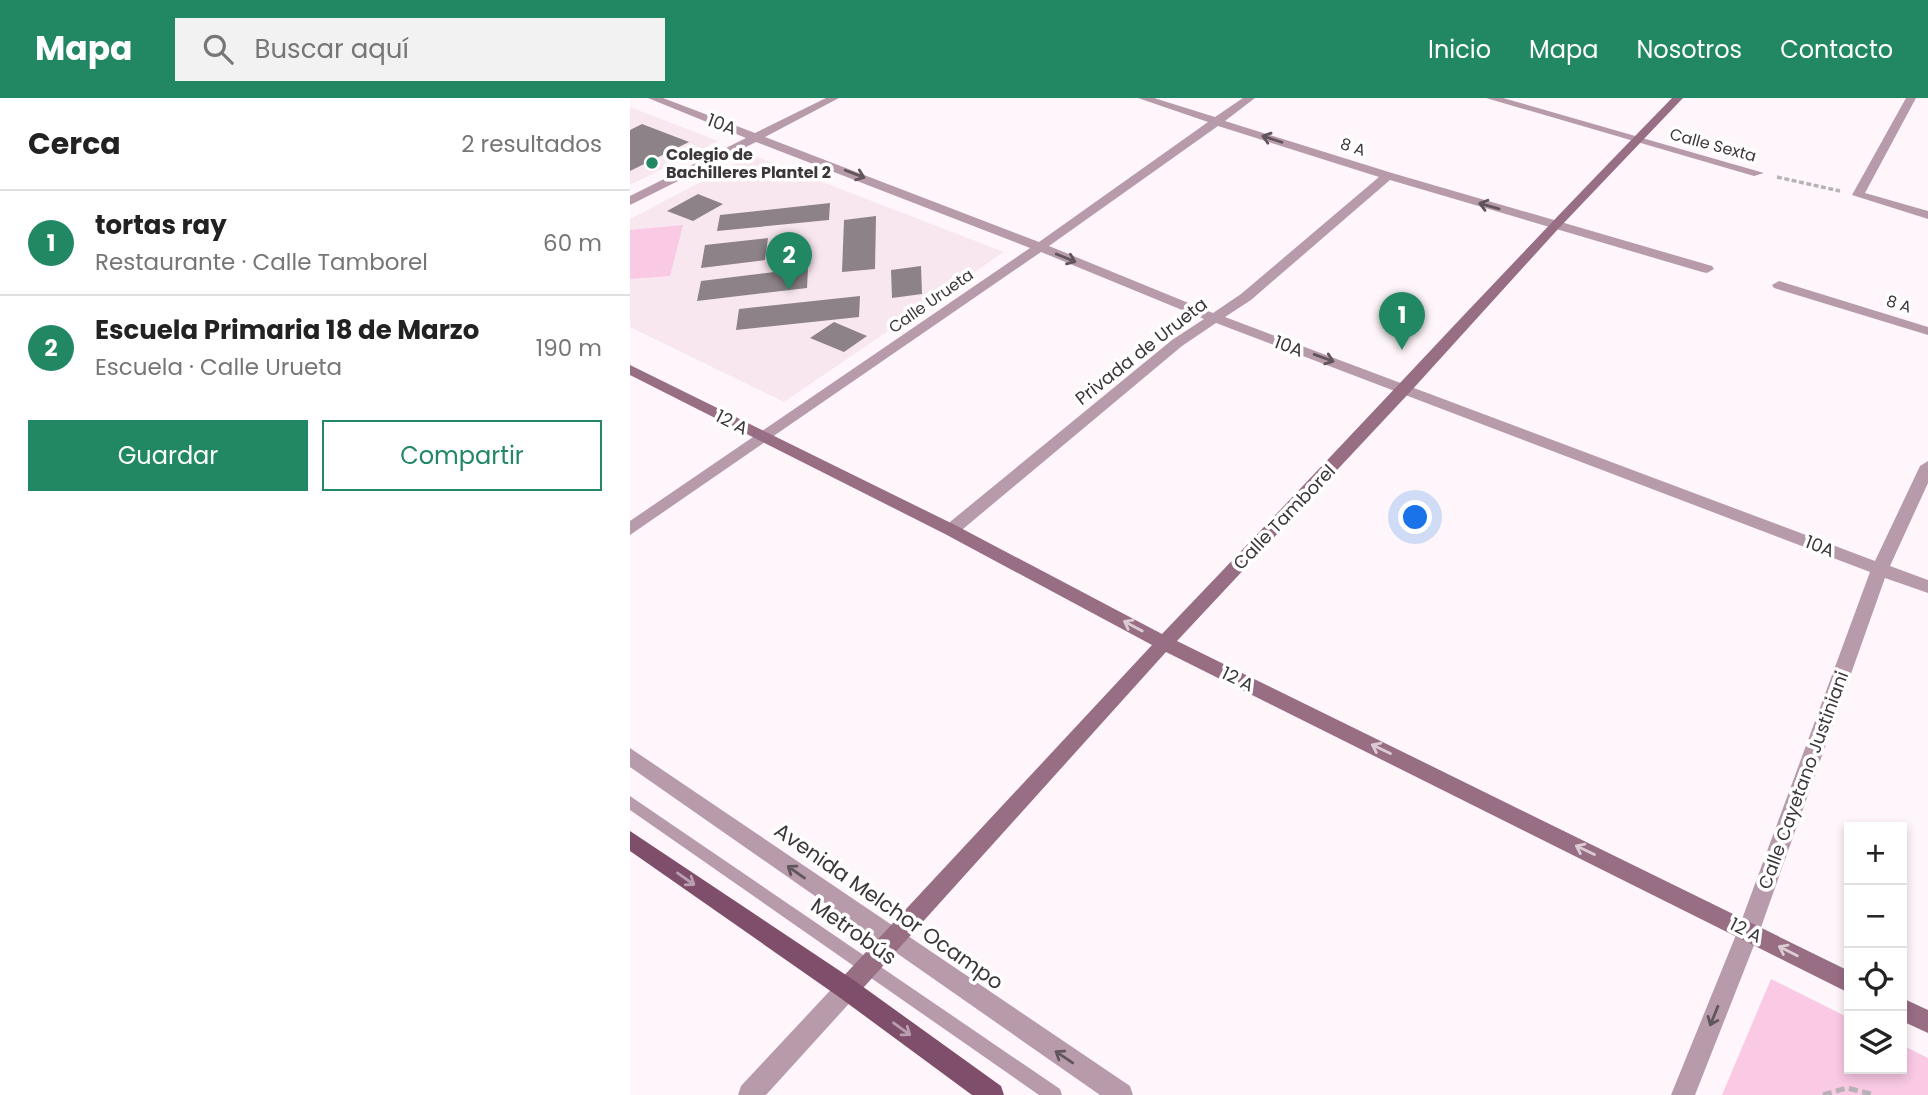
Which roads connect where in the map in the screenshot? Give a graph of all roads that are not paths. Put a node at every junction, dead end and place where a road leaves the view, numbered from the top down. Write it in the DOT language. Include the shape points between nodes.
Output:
graph roads {
  1 [pos="653,98"];
  2 [pos="834,98"];
  3 [pos="1143,98"];
  4 [pos="1250,98"];
  5 [pos="1491,98"];
  6 [pos="1678,98"];
  7 [pos="1911,98"];
  8 [pos="1216,122"];
  9 [pos="758,137"];
  10 [pos="1637,141"];
  11 [pos="1758,173"];
  12 [pos="1388,176"];
  13 [pos="630,201"];
  14 [pos="1928,215"];
  15 [pos="1555,225"];
  16 [pos="1040,247"];
  17 [pos="1707,269"];
  18 [pos="1779,285"];
  19 [pos="1212,317"];
  20 [pos="1928,331"];
  21 [pos="630,369"];
  22 [pos="1406,388"];
  23 [pos="763,438"];
  24 [pos="1928,466"];
  25 [pos="630,529"];
  26 [pos="951,530"];
  27 [pos="1880,569"];
  28 [pos="1928,587"];
  29 [pos="1164,642"];
  30 [pos="630,756"];
  31 [pos="630,802"];
  32 [pos="630,840"];
  33 [pos="1749,930"];
  34 [pos="892,939"];
  35 [pos="868,967"];
  36 [pos="1844,979"];
  37 [pos="847,989"];
  38 [pos="1906,1011"];
  39 [pos="1928,1022"];
  40 [pos="750,1095"];
  41 [pos="992,1095"];
  42 [pos="1054,1095"];
  43 [pos="1121,1095"];
  44 [pos="1683,1095"];
  1 -- 9 [label="street, 10A"];
  2 -- 9 [label="street"];
  3 -- 8 [label="street, 8 A"];
  4 -- 8 [label="street, Calle Urueta"];
  5 -- 10 [label="street, Calle Sexta"];
  6 -- 10 [label="main road, Calle Tamborel"];
  7 -- 14 [label="street" via="1858,195"];
  12 -- 8 [label="street, 8 A, one-way"];
  8 -- 16 [label="street, Calle Urueta"];
  9 -- 13 [label="street"];
  9 -- 16 [label="street, 10A, one-way"];
  10 -- 11 [label="street, Calle Sexta"];
  10 -- 15 [label="main road, Calle Tamborel"];
  15 -- 12 [label="street, 8 A, one-way"];
  12 -- 19 [label="street, Privada de Urueta" via="1246,298"];
  15 -- 17 [label="street, 8 A"];
  15 -- 22 [label="main road, Calle Tamborel"];
  16 -- 19 [label="street, 10A, one-way"];
  16 -- 23 [label="street, Calle Urueta"];
  18 -- 20 [label="street, 8 A"];
  19 -- 22 [label="street, 10A, one-way"];
  19 -- 26 [label="street, Privada de Urueta"];
  21 -- 23 [label="main road, 12 A"];
  22 -- 27 [label="street, 10A"];
  22 -- 29 [label="main road, Calle Tamborel"];
  23 -- 25 [label="street, Calle Urueta"];
  23 -- 26 [label="main road, 12 A"];
  24 -- 27 [label="street, Calle Cayetano Justiniani"];
  29 -- 26 [label="main road, 12 A, one-way"];
  27 -- 28 [label="street, 10A"];
  27 -- 33 [label="street, Calle Cayetano Justiniani"];
  33 -- 29 [label="main road, 12 A, one-way"];
  29 -- 34 [label="main road, Calle Tamborel"];
  34 -- 30 [label="street, Avenida Melchor Ocampo, one-way"];
  31 -- 35 [label="lane, Metrobús"];
  32 -- 37 [label="main road, one-way"];
  36 -- 33 [label="main road, 12 A, one-way"];
  33 -- 44 [label="street, Calle Cayetano Justiniani, one-way"];
  34 -- 35 [label="main road, Calle Tamborel"];
  43 -- 34 [label="street, Avenida Melchor Ocampo, one-way"];
  35 -- 37 [label="main road, Calle Tamborel"];
  35 -- 42 [label="lane, Metrobús"];
  37 -- 40 [label="street"];
  37 -- 41 [label="main road, one-way"];
  38 -- 39 [label="main road"];
}
